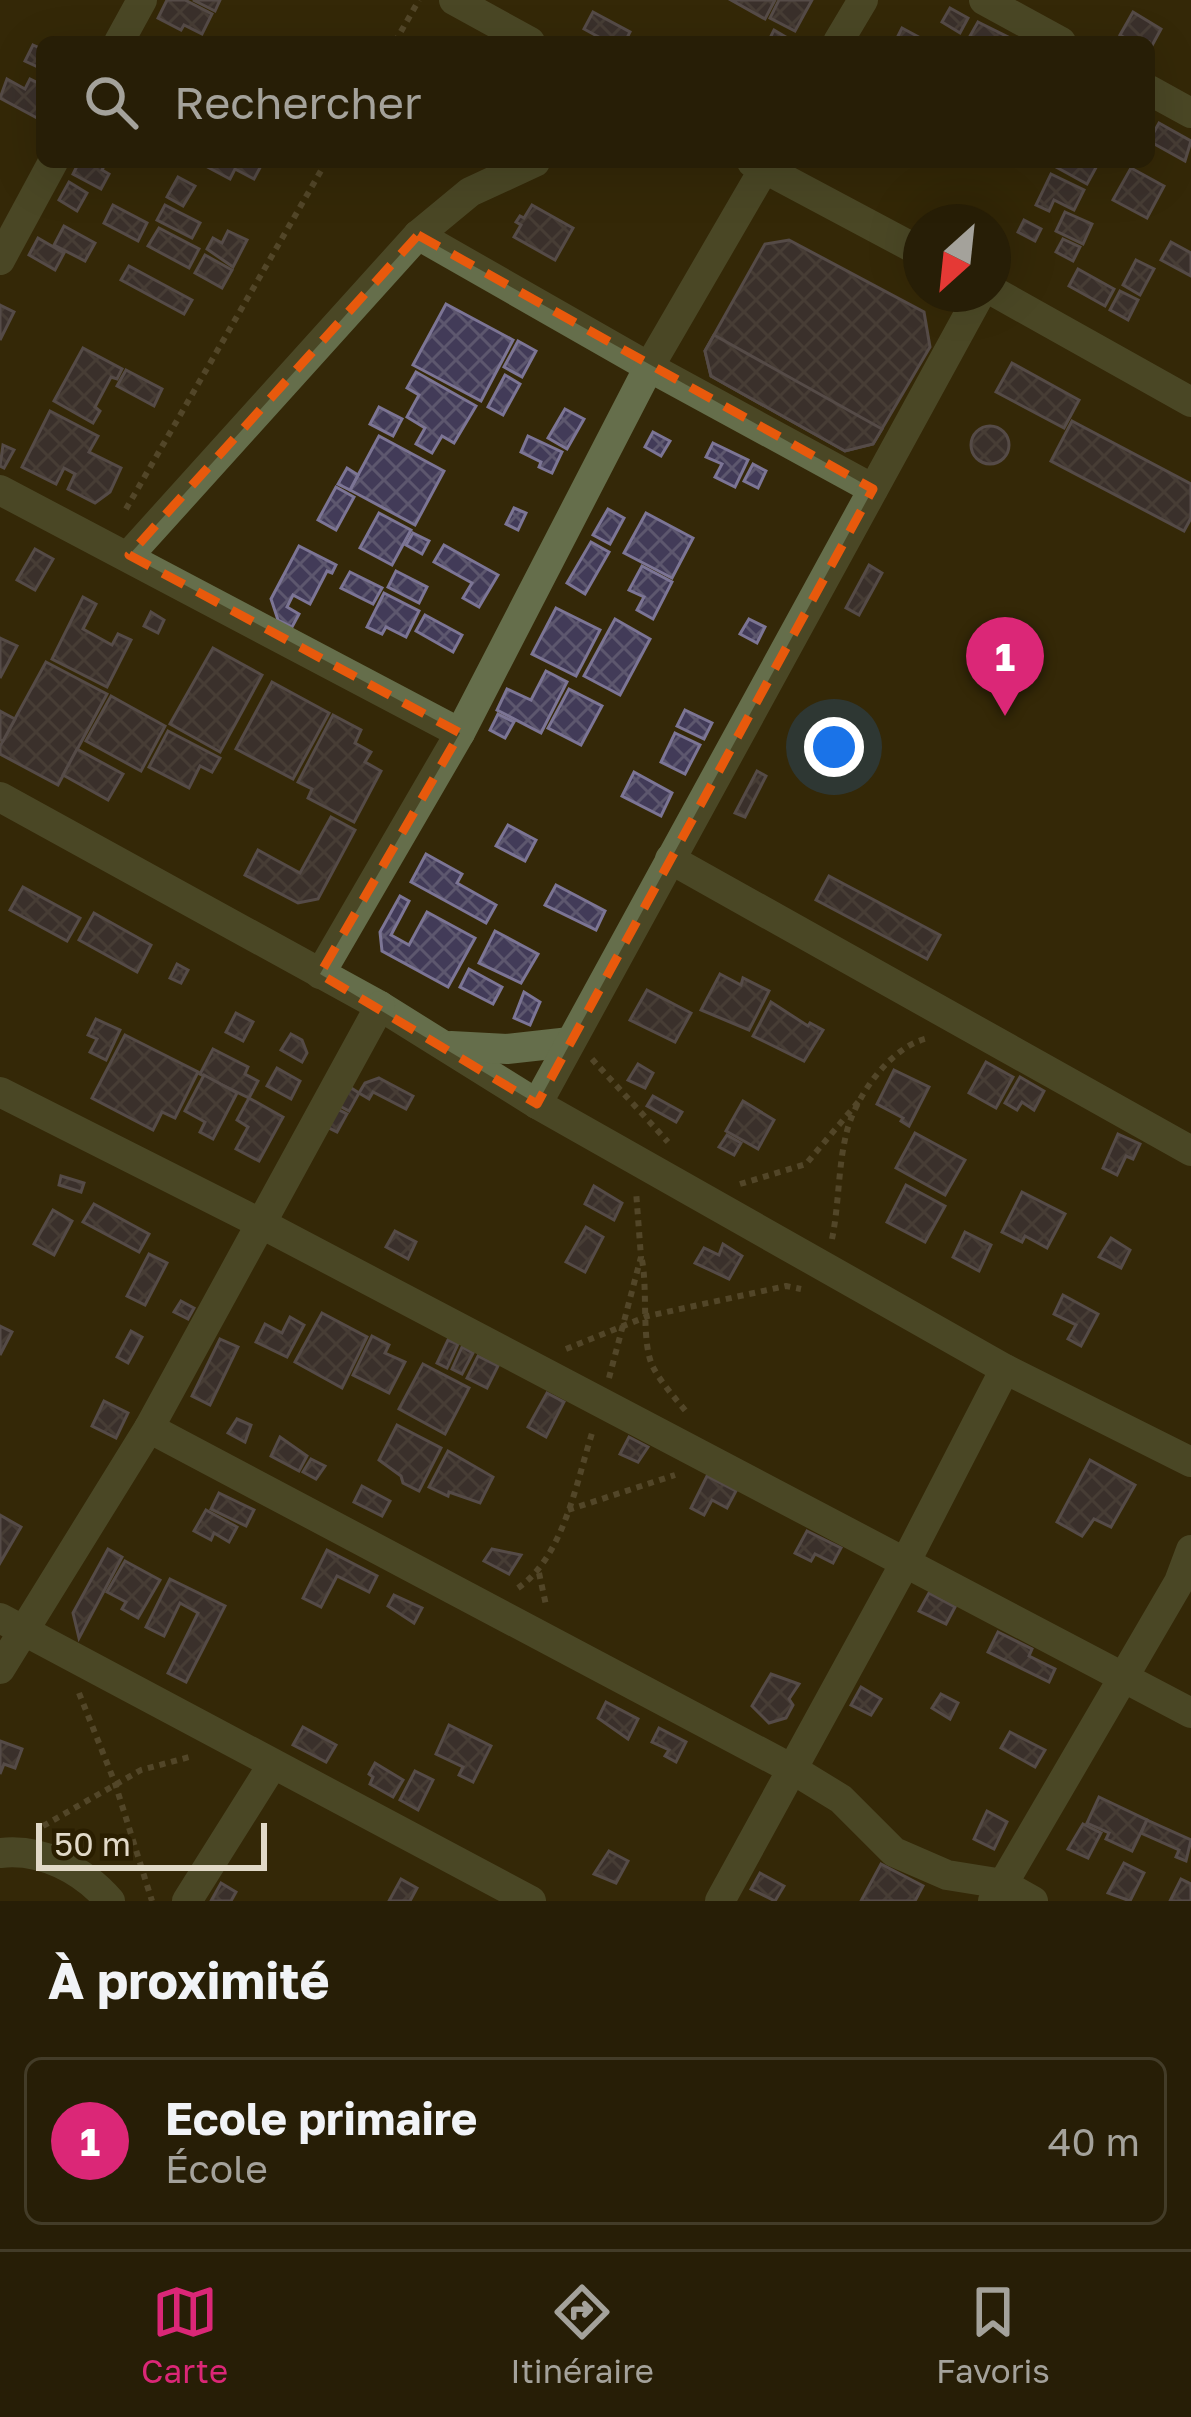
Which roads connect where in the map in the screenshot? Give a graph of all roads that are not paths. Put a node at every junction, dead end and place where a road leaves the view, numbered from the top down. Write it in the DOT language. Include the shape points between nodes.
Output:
graph roads {
  1 [pos="142,0"];
  2 [pos="454,0"];
  3 [pos="862,0"];
  4 [pos="984,0"];
  5 [pos="122,36"];
  6 [pos="519,36"];
  7 [pos="841,36"];
  8 [pos="1050,36"];
  9 [pos="1155,93"];
  10 [pos="1191,113"];
  11 [pos="50,168"];
  12 [pos="522,168"];
  13 [pos="759,168"];
  14 [pos="768,168"];
  15 [pos="418,235"];
  16 [pos="903,242"];
  17 [pos="0,260"];
  18 [pos="1011,299"];
  19 [pos="970,312"];
  20 [pos="649,367"];
  21 [pos="1186,390"];
  22 [pos="873,488"];
  23 [pos="0,490"];
  24 [pos="118,550"];
  25 [pos="460,733"];
  26 [pos="0,797"];
  27 [pos="670,859"];
  28 [pos="320,974"];
  29 [pos="380,1006"];
  30 [pos="570,1042"];
  31 [pos="444,1046"];
  32 [pos="0,1092"];
  33 [pos="536,1104"];
  34 [pos="1191,1150"];
  35 [pos="262,1224"];
  36 [pos="1005,1369"];
  37 [pos="149,1428"];
  38 [pos="1191,1462"];
  39 [pos="1191,1550"];
  40 [pos="904,1565"];
  41 [pos="12,1624"];
  42 [pos="0,1670"];
  43 [pos="1124,1678"];
  44 [pos="1191,1713"];
  45 [pos="273,1764"];
  46 [pos="792,1768"];
  47 [pos="0,1853"];
  48 [pos="998,1893"];
  49 [pos="110,1901"];
  50 [pos="187,1901"];
  51 [pos="531,1901"];
  52 [pos="720,1901"];
  53 [pos="1033,1901"];
  1 -- 5 [label="street"];
  2 -- 6 [label="street"];
  3 -- 7 [label="street"];
  4 -- 8 [label="street"];
  9 -- 10 [label="street"];
  11 -- 17 [label="street"];
  12 -- 15 [label="street" via="470,192"];
  13 -- 20 [label="street"];
  14 -- 16 [label="street"];
  15 -- 20 [label="street"];
  15 -- 24 [label="street"];
  18 -- 21 [label="street"];
  19 -- 22 [label="street"];
  20 -- 22 [label="street"];
  20 -- 25 [label="street"];
  22 -- 27 [label="street"];
  23 -- 24 [label="street"];
  24 -- 25 [label="street"];
  25 -- 28 [label="street"];
  26 -- 28 [label="street"];
  27 -- 30 [label="street"];
  27 -- 34 [label="street"];
  28 -- 29 [label="street"];
  29 -- 31 [label="street"];
  29 -- 35 [label="street"];
  30 -- 31 [label="street"];
  30 -- 33 [label="street"];
  31 -- 33 [label="street"];
  32 -- 35 [label="street"];
  33 -- 36 [label="street" via="822,1279"];
  35 -- 37 [label="street"];
  35 -- 40 [label="street"];
  36 -- 38 [label="street"];
  36 -- 40 [label="street"];
  37 -- 41 [label="street"];
  37 -- 46 [label="street"];
  39 -- 43 [label="street"];
  40 -- 43 [label="street"];
  40 -- 46 [label="street"];
  41 -- 42 [label="street"];
  41 -- 45 [label="street"];
  43 -- 44 [label="street"];
  43 -- 48 [label="street"];
  45 -- 50 [label="street"];
  45 -- 51 [label="street"];
  46 -- 48 [label="street" via="841,1799 894,1852"];
  46 -- 52 [label="street"];
  47 -- 49 [label="street" via="52,1860"];
  48 -- 53 [label="street"];
}
